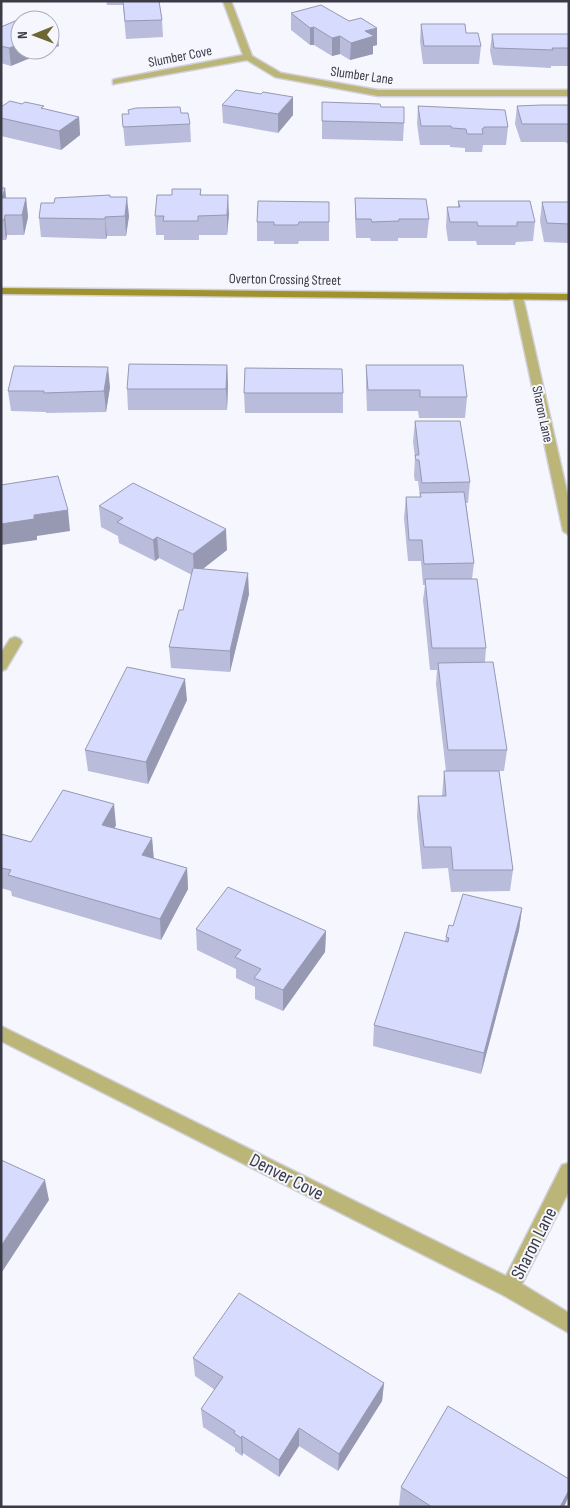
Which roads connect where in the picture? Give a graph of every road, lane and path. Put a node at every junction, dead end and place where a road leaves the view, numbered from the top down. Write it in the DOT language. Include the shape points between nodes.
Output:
graph roads {
  1 [pos="227,1"];
  2 [pos="248,57"];
  3 [pos="116,82"];
  4 [pos="569,93"];
  5 [pos="1,291"];
  6 [pos="518,297"];
  7 [pos="569,297"];
  8 [pos="569,531"];
  9 [pos="15,642"];
  10 [pos="1,666"];
  11 [pos="1,1032"];
  12 [pos="569,1171"];
  13 [pos="510,1288"];
  14 [pos="569,1324"];
  1 -- 2 [label="street"];
  2 -- 3 [label="street, Slumber Cove"];
  2 -- 4 [label="street, Slumber Lane" via="278,75 378,93"];
  5 -- 6 [label="street, Overton Crossing Street"];
  6 -- 7 [label="street, Overton Crossing Street"];
  6 -- 8 [label="street, Sharon Lane"];
  9 -- 10 [label="street"];
  11 -- 13 [label="street, Denver Cove"];
  12 -- 13 [label="street, Sharon Lane"];
  13 -- 14 [label="street, Denver Cove"];
}
